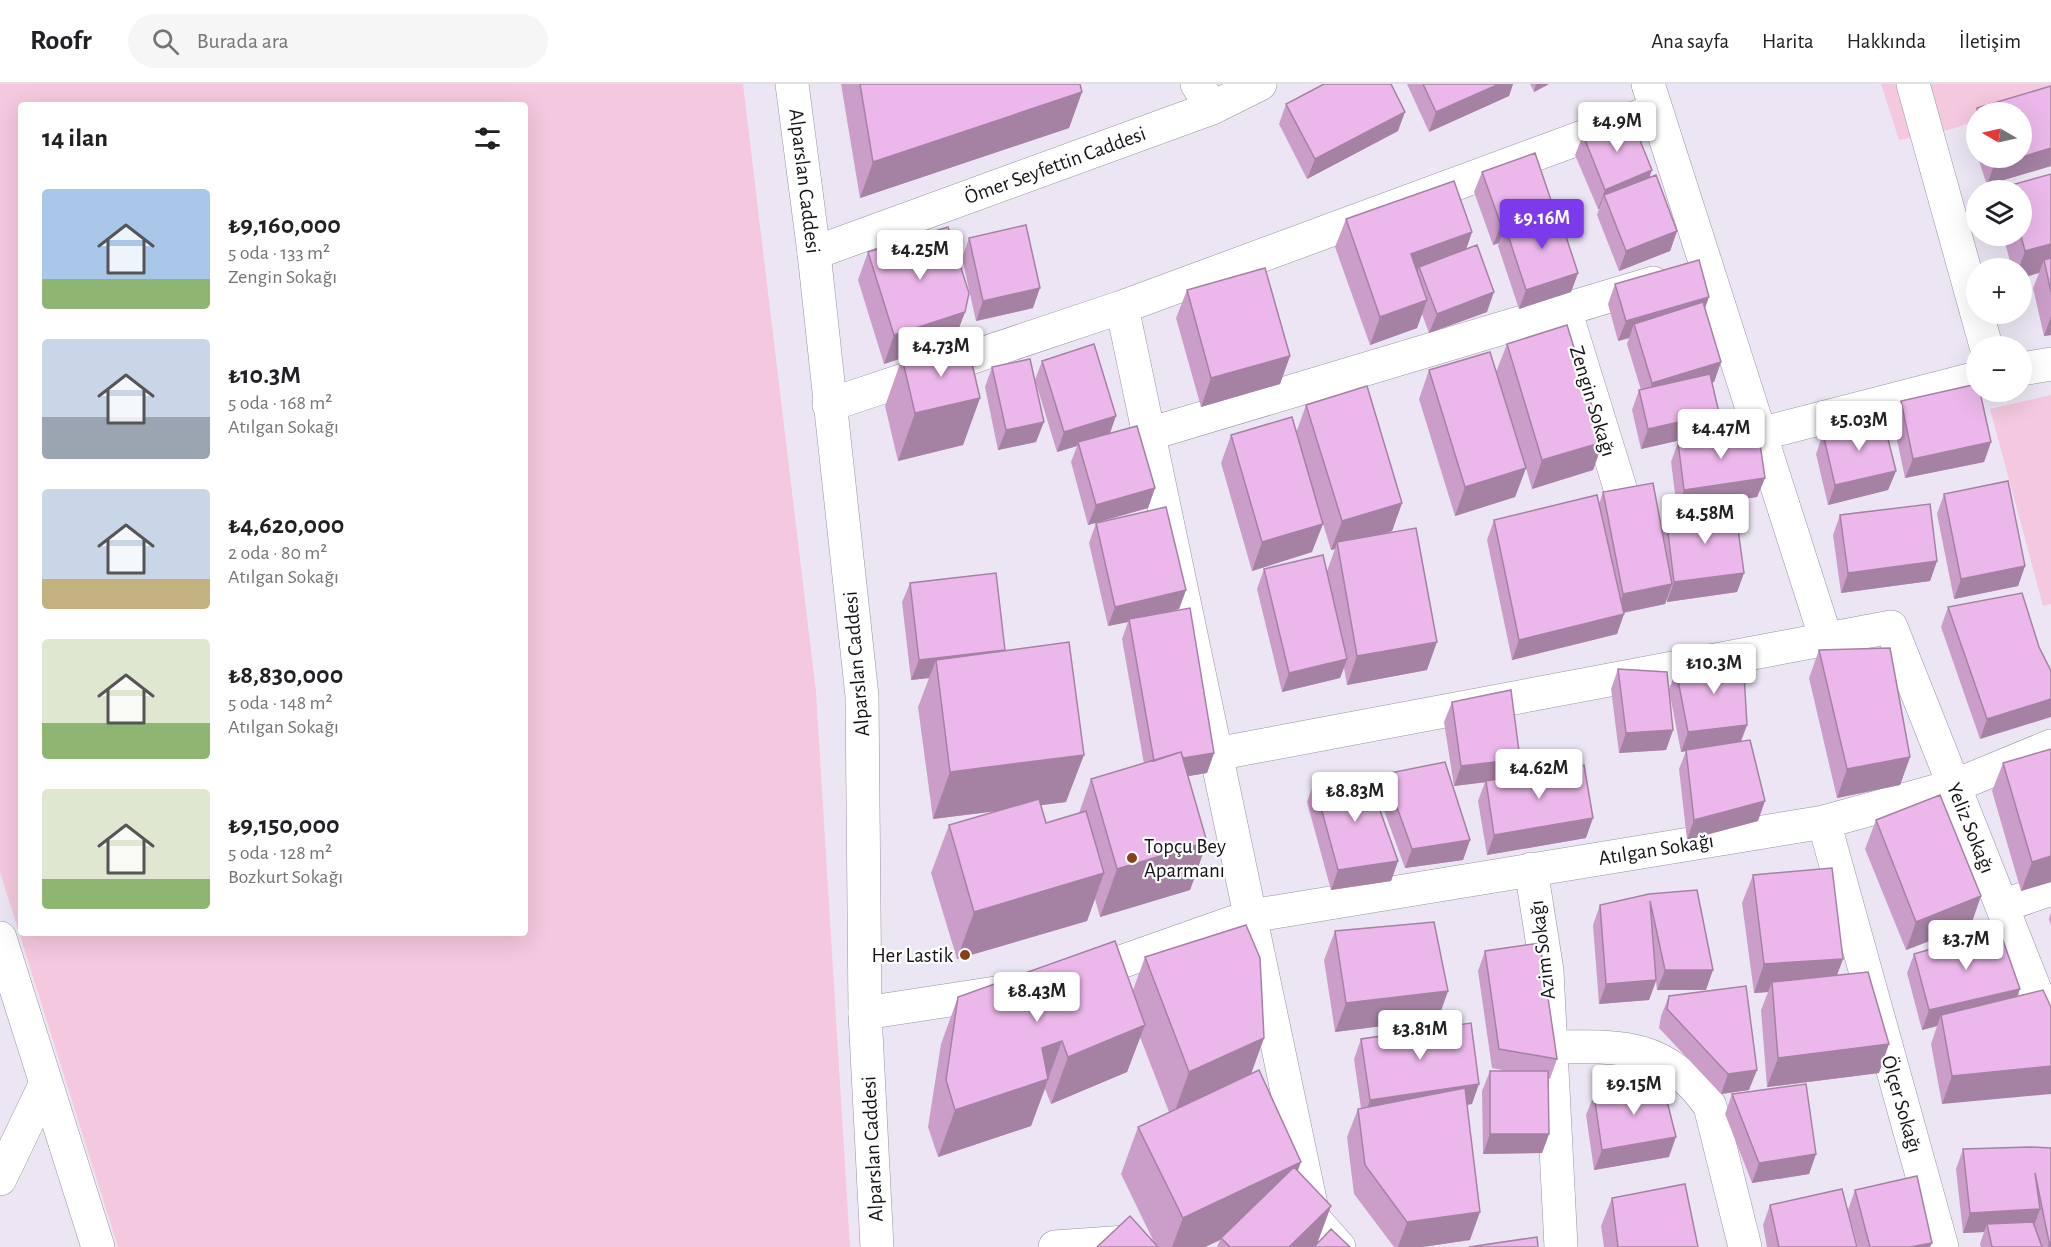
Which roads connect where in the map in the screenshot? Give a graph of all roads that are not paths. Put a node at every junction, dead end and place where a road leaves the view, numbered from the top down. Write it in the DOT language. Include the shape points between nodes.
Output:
graph roads {
  1 [pos="792,84"];
  2 [pos="1260,84"];
  3 [pos="1913,84"];
  4 [pos="1205,96"];
  5 [pos="1652,97"];
  6 [pos="814,253"];
  7 [pos="1707,267"];
  8 [pos="1122,307"];
  9 [pos="1565,310"];
  10 [pos="1983,336"];
  11 [pos="2051,364"];
  12 [pos="2032,367"];
  13 [pos="1966,381"];
  14 [pos="829,405"];
  15 [pos="1149,434"];
  16 [pos="1760,434"];
  17 [pos="1621,491"];
  18 [pos="1826,639"];
  19 [pos="2051,746"];
  20 [pos="1216,754"];
  21 [pos="1954,786"];
  22 [pos="1824,822"];
  23 [pos="1532,869"];
  24 [pos="2051,889"];
  25 [pos="2002,906"];
  26 [pos="1251,916"];
  27 [pos="0,938"];
  28 [pos="865,1013"];
  29 [pos="2051,1030"];
  30 [pos="1551,1047"];
  31 [pos="46,1083"];
  32 [pos="0,1179"];
  33 [pos="98,1247"];
  34 [pos="878,1247"];
  35 [pos="1055,1247"];
  36 [pos="1131,1247"];
  37 [pos="1339,1247"];
  38 [pos="1561,1247"];
  39 [pos="1745,1247"];
  40 [pos="1942,1247"];
  1 -- 6 [label="street, Alparslan Caddesi"];
  2 -- 4 [label="street, Ömer Seyfettin Caddesi"];
  3 -- 10 [label="street"];
  4 -- 6 [label="street, Ömer Seyfettin Caddesi"];
  5 -- 7 [label="street"];
  5 -- 8 [label="street"];
  6 -- 14 [label="street, Alparslan Caddesi"];
  7 -- 9 [label="street"];
  7 -- 16 [label="street"];
  8 -- 14 [label="street"];
  8 -- 15 [label="street"];
  9 -- 15 [label="street"];
  9 -- 17 [label="street, Zengin Sokağı"];
  11 -- 12 [label="street"];
  13 -- 16 [label="street"];
  14 -- 28 [label="street, Alparslan Caddesi" via="862,696"];
  15 -- 20 [label="street"];
  16 -- 18 [label="street"];
  18 -- 20 [label="street"];
  18 -- 21 [label="street, Yeliz Sokağı" via="1891,627"];
  19 -- 21 [label="street, Atılgan Sokağı"];
  20 -- 26 [label="street"];
  21 -- 22 [label="street, Atılgan Sokağı"];
  21 -- 25 [label="street, Yeliz Sokağı"];
  22 -- 23 [label="street, Atılgan Sokağı"];
  22 -- 40 [label="street, Ölçer Sokağı"];
  23 -- 26 [label="street, Atılgan Sokağı"];
  23 -- 30 [label="street, Azim Sokağı" via="1547,971"];
  24 -- 25 [label="street"];
  25 -- 29 [label="street, Yeliz Sokağı"];
  26 -- 28 [label="street, Atılgan Sokağı" via="1061,983"];
  26 -- 37 [label="street" via="1314,1219"];
  27 -- 31 [label="street"];
  28 -- 34 [label="street, Alparslan Caddesi"];
  30 -- 38 [label="street, Azim Sokağı"];
  30 -- 39 [label="street" via="1607,1046 1644,1053 1662,1060 1697,1088 1710,1106"];
  31 -- 32 [label="street"];
  31 -- 33 [label="street"];
  35 -- 36 [label="street" via="1126,1242"];
}
